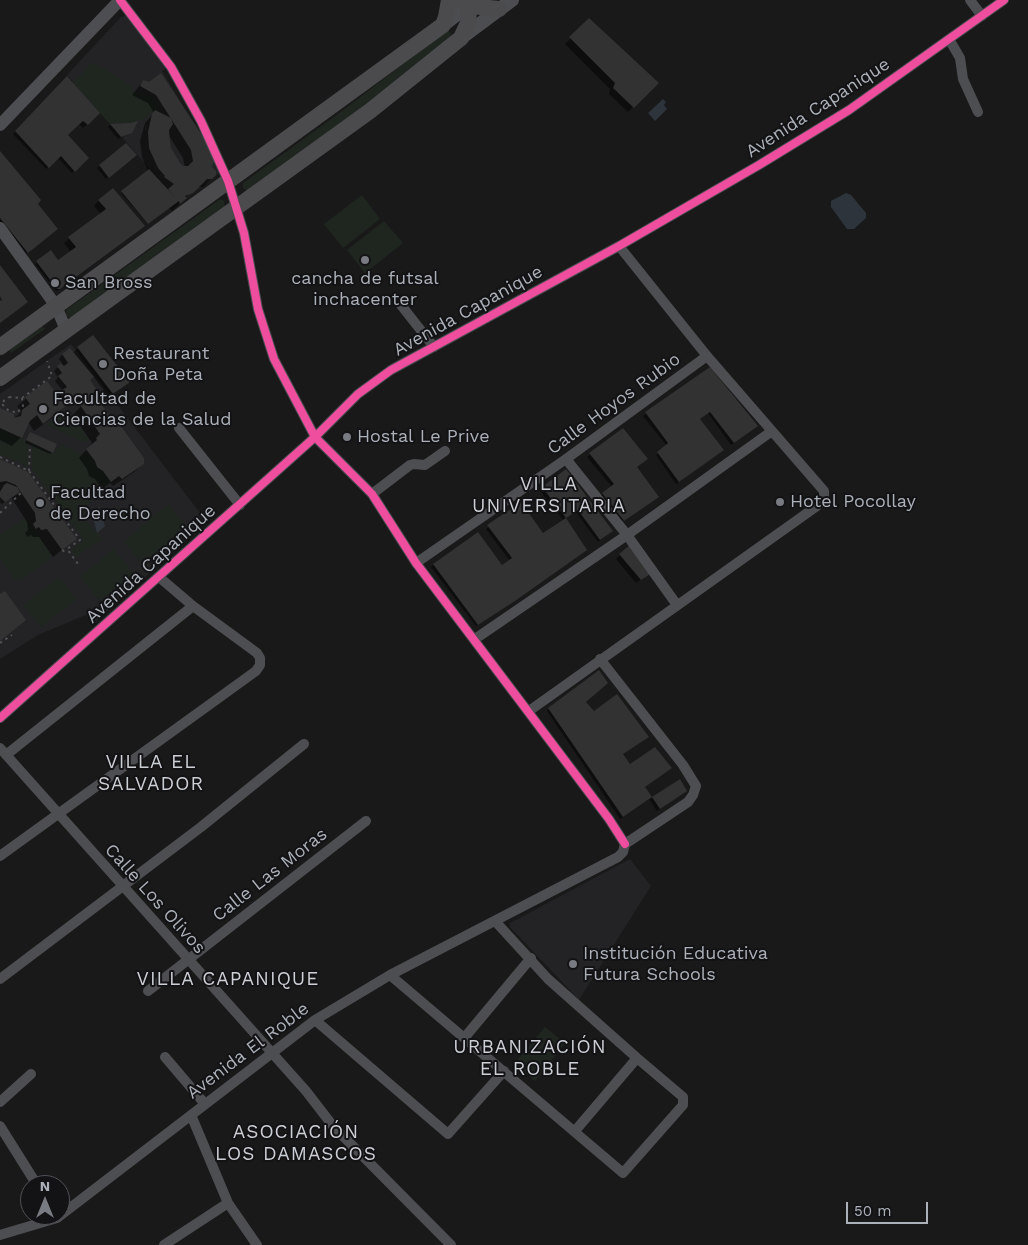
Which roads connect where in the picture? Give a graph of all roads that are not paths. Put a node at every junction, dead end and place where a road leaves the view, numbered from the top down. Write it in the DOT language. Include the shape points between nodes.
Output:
graph roads {
  1 [pos="120,0"];
  2 [pos="449,0"];
  3 [pos="970,0"];
  4 [pos="1004,0"];
  5 [pos="470,1"];
  6 [pos="505,5"];
  7 [pos="982,16"];
  8 [pos="443,25"];
  9 [pos="461,38"];
  10 [pos="949,39"];
  11 [pos="978,112"];
  12 [pos="0,125"];
  13 [pos="228,181"];
  14 [pos="237,207"];
  15 [pos="0,228"];
  16 [pos="619,246"];
  17 [pos="401,305"];
  18 [pos="56,306"];
  19 [pos="66,330"];
  20 [pos="0,347"];
  21 [pos="434,347"];
  22 [pos="707,356"];
  23 [pos="0,378"];
  24 [pos="179,428"];
  25 [pos="772,432"];
  26 [pos="315,438"];
  27 [pos="445,451"];
  28 [pos="566,459"];
  29 [pos="372,494"];
  30 [pos="240,505"];
  31 [pos="627,536"];
  32 [pos="416,563"];
  33 [pos="159,578"];
  34 [pos="677,605"];
  35 [pos="193,606"];
  36 [pos="475,639"];
  37 [pos="600,659"];
  38 [pos="529,711"];
  39 [pos="0,718"];
  40 [pos="304,744"];
  41 [pos="3,752"];
  42 [pos="58,814"];
  43 [pos="366,820"];
  44 [pos="625,844"];
  45 [pos="0,856"];
  46 [pos="122,885"];
  47 [pos="495,921"];
  48 [pos="531,958"];
  49 [pos="188,960"];
  50 [pos="390,975"];
  51 [pos="0,979"];
  52 [pos="148,991"];
  53 [pos="314,1020"];
  54 [pos="465,1037"];
  55 [pos="271,1053"];
  56 [pos="165,1057"];
  57 [pos="636,1058"];
  58 [pos="504,1071"];
  59 [pos="31,1074"];
  60 [pos="0,1102"];
  61 [pos="204,1104"];
  62 [pos="191,1115"];
  63 [pos="0,1126"];
  64 [pos="574,1131"];
  65 [pos="31,1175"];
  66 [pos="228,1203"];
  67 [pos="70,1206"];
  68 [pos="31,1225"];
  69 [pos="0,1235"];
  70 [pos="164,1245"];
  71 [pos="257,1245"];
  72 [pos="451,1245"];
  1 -- 12 [label="street"];
  1 -- 13 [label="street" via="171,67 201,121"];
  2 -- 8 [label="highway"];
  3 -- 7 [label="street"];
  4 -- 7 [label="street, Avenida Capanique"];
  5 -- 6 [label="highway" via="489,9"];
  5 -- 8 [label="main road"];
  5 -- 9 [label="highway" via="468,23"];
  6 -- 9 [label="main road"];
  7 -- 10 [label="street, Avenida Capanique"];
  8 -- 13 [label="highway"];
  9 -- 14 [label="highway" via="370,111"];
  10 -- 11 [label="street" via="960,58 963,79"];
  10 -- 16 [label="street, Avenida Capanique" via="849,110"];
  13 -- 14 [label="street"];
  13 -- 18 [label="highway"];
  14 -- 19 [label="highway"];
  14 -- 26 [label="street" via="258,309 291,393"];
  15 -- 18 [label="street"];
  16 -- 21 [label="street, Avenida Capanique"];
  16 -- 22 [label="street"];
  17 -- 21 [label="street"];
  18 -- 19 [label="street"];
  18 -- 20 [label="highway"];
  19 -- 23 [label="highway"];
  21 -- 26 [label="street, Avenida Capanique" via="391,370 358,394"];
  22 -- 25 [label="street"];
  22 -- 28 [label="street, Calle Hoyos Rubio"];
  24 -- 30 [label="street"];
  25 -- 31 [label="street"];
  25 -- 34 [label="street" via="824,491 824,497 817,506"];
  26 -- 29 [label="street"];
  26 -- 30 [label="street, Avenida Capanique"];
  27 -- 29 [label="street" via="425,465 410,465"];
  28 -- 31 [label="street"];
  28 -- 32 [label="street, Calle Hoyos Rubio"];
  29 -- 32 [label="street"];
  30 -- 33 [label="street, Avenida Capanique"];
  31 -- 34 [label="street"];
  31 -- 36 [label="street"];
  32 -- 36 [label="street"];
  33 -- 35 [label="street"];
  33 -- 39 [label="street, Avenida Capanique"];
  34 -- 37 [label="street"];
  35 -- 41 [label="street"];
  35 -- 42 [label="street" via="257,653 260,665"];
  36 -- 38 [label="street"];
  37 -- 38 [label="street"];
  37 -- 44 [label="street, Avenida El Roble" via="696,786 688,802"];
  38 -- 44 [label="street"];
  40 -- 46 [label="street" via="201,827"];
  41 -- 42 [label="street, Calle Los Olivos"];
  42 -- 45 [label="street"];
  42 -- 46 [label="street, Calle Los Olivos"];
  43 -- 49 [label="street, Calle Las Moras"];
  44 -- 47 [label="street, Avenida El Roble" via="618,857"];
  46 -- 49 [label="street, Calle Los Olivos"];
  46 -- 51 [label="street"];
  47 -- 48 [label="street"];
  47 -- 50 [label="street, Avenida El Roble"];
  48 -- 54 [label="street"];
  48 -- 57 [label="street" via="548,979"];
  49 -- 52 [label="street, Calle Las Moras"];
  49 -- 55 [label="street, Calle Los Olivos"];
  50 -- 53 [label="street, Avenida El Roble"];
  50 -- 54 [label="street"];
  53 -- 55 [label="street, Avenida El Roble"];
  53 -- 58 [label="street" via="448,1134"];
  54 -- 58 [label="street"];
  55 -- 61 [label="street, Avenida El Roble"];
  55 -- 72 [label="street, Calle Los Olivos" via="333,1126"];
  56 -- 61 [label="street"];
  57 -- 64 [label="street"];
  57 -- 64 [label="street" via="682,1095 683,1105 623,1173"];
  58 -- 64 [label="street"];
  59 -- 60 [label="street"];
  61 -- 62 [label="street, Avenida El Roble"];
  62 -- 66 [label="street"];
  62 -- 67 [label="street, Avenida El Roble"];
  63 -- 65 [label="street"];
  66 -- 70 [label="street"];
  66 -- 71 [label="street"];
  68 -- 69 [label="street, Avenida El Roble"];
}
